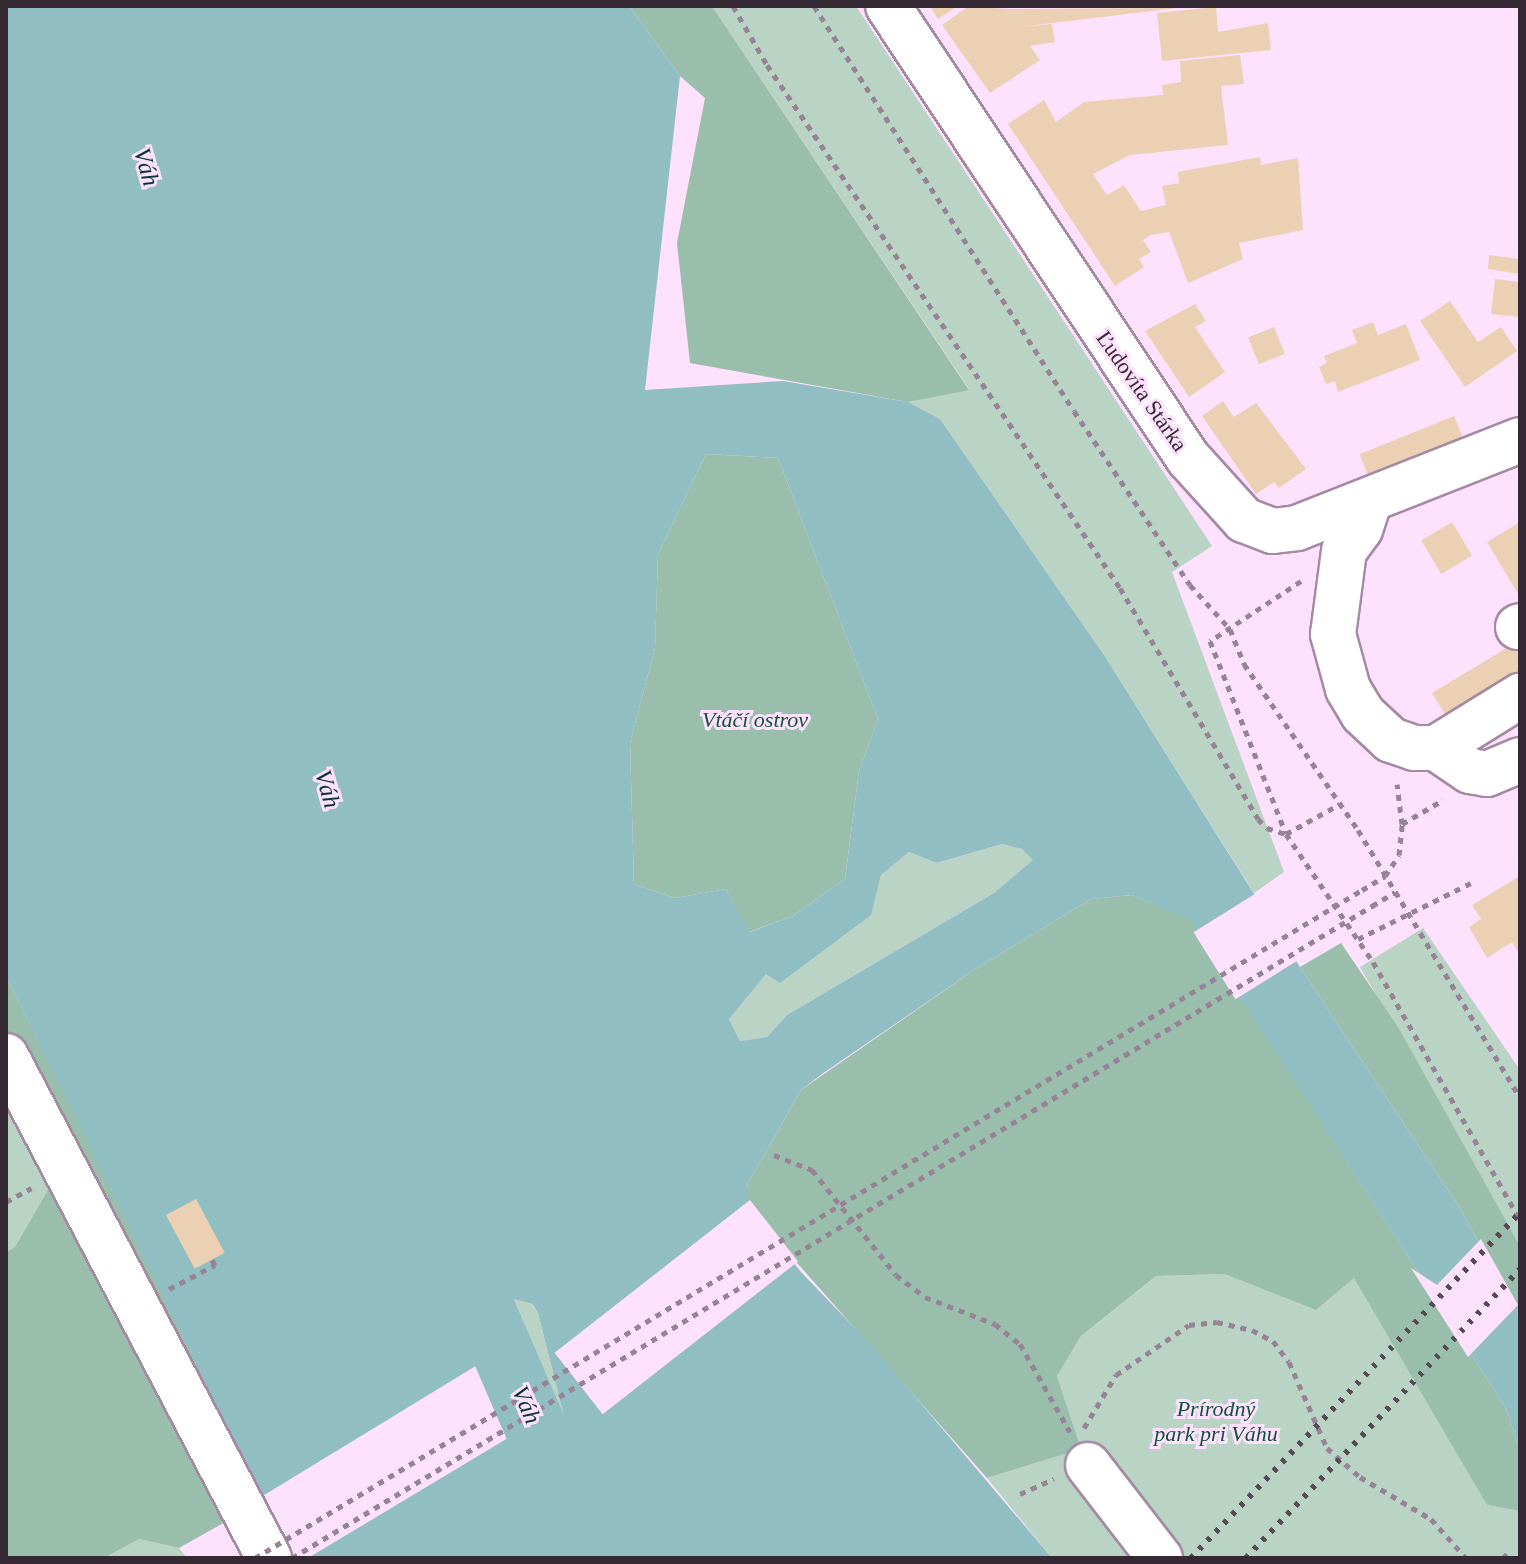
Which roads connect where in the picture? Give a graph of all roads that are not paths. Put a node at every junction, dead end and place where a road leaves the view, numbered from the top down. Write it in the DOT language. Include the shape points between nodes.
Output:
graph roads {
  1 [pos="888,6"];
  2 [pos="1520,440"];
  3 [pos="1369,502"];
  4 [pos="1520,696"];
  5 [pos="1436,748"];
  6 [pos="1520,760"];
  7 [pos="6,1056"];
  8 [pos="1088,1465"];
  9 [pos="269,1558"];
  10 [pos="1160,1558"];
  1 -- 3 [label="street, Ľudovíta Stárka" via="1100,330 1188,458 1233,512 1273,531"];
  2 -- 3 [label="street, Ľudovíta Stárka"];
  3 -- 5 [label="street" via="1360,529 1344,551 1333,634 1340,663 1363,714 1391,740"];
  4 -- 5 [label="street"];
  5 -- 6 [label="street" via="1470,771 1487,774"];
  7 -- 9 [label="street"];
  8 -- 10 [label="street"];
}
